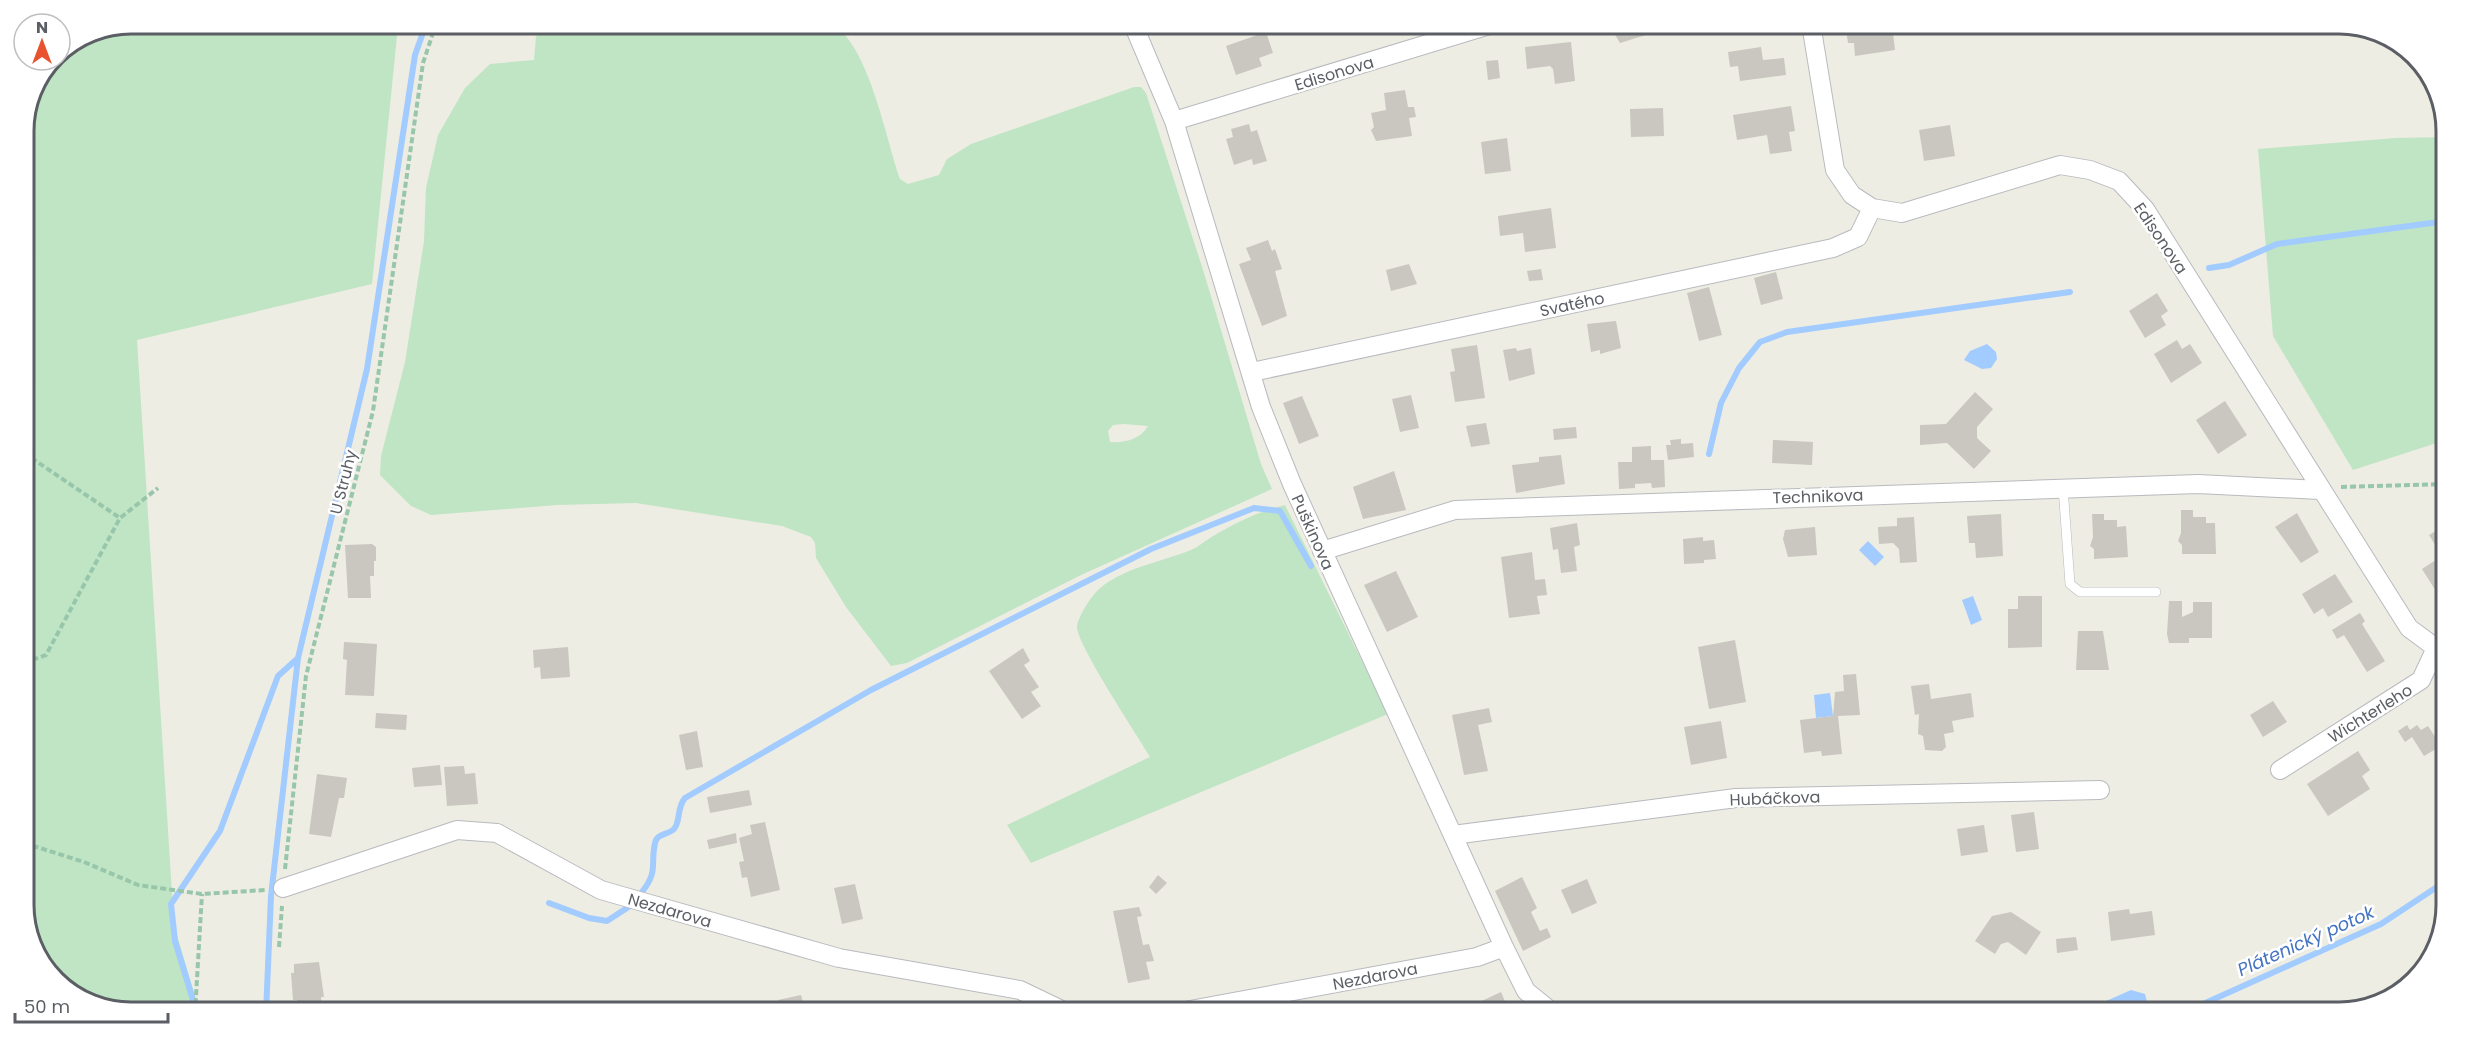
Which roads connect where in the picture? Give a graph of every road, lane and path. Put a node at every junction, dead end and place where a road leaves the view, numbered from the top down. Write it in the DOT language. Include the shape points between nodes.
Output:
graph roads {
  1 [pos="433,34"];
  2 [pos="1136,34"];
  3 [pos="1460,34"];
  4 [pos="1813,34"];
  5 [pos="1174,121"];
  6 [pos="1872,208"];
  7 [pos="1252,372"];
  8 [pos="35,460"];
  9 [pos="2435,484"];
  10 [pos="2063,487"];
  11 [pos="158,488"];
  12 [pos="2320,490"];
  13 [pos="120,518"];
  14 [pos="1322,551"];
  15 [pos="2156,592"];
  16 [pos="2436,645"];
  17 [pos="2436,657"];
  18 [pos="35,659"];
  19 [pos="2280,770"];
  20 [pos="2100,790"];
  21 [pos="1453,836"];
  22 [pos="35,846"];
  23 [pos="283,888"];
  24 [pos="202,894"];
  25 [pos="279,947"];
  26 [pos="1504,947"];
  27 [pos="196,1002"];
  28 [pos="1045,1002"];
  29 [pos="1234,1002"];
  30 [pos="1540,1002"];
  1 -- 23 [label="path, U Struhy" via="423,63 374,411 306,676"];
  2 -- 5 [label="street, Puškinova"];
  3 -- 5 [label="street, Edisonova"];
  4 -- 6 [label="street, Edisonova" via="1835,170 1852,195"];
  5 -- 7 [label="street, Puškinova"];
  6 -- 7 [label="street, Svatého" via="1858,237 1833,248"];
  6 -- 12 [label="street, Edisonova" via="1902,213 2060,165 2090,170 2119,181 2145,209"];
  7 -- 14 [label="street, Puškinova" via="1261,407"];
  8 -- 13 [label="path"];
  9 -- 12 [label="path" via="2350,485"];
  10 -- 12 [label="street, Technikova" via="2198,484"];
  10 -- 14 [label="street, Technikova" via="1455,510"];
  10 -- 15 [label="lane" via="2070,585 2074,590"];
  11 -- 13 [label="path"];
  12 -- 16 [label="street, Edisonova" via="2409,628"];
  13 -- 18 [label="path" via="46,655"];
  14 -- 21 [label="street, Puškinova"];
  17 -- 19 [label="street, Wichterleho" via="2421,680"];
  20 -- 21 [label="street, Hubáčkova" via="1736,798"];
  21 -- 26 [label="street, Puškinova"];
  22 -- 24 [label="path" via="138,885"];
  23 -- 24 [label="path"];
  23 -- 25 [label="path, U Struhy"];
  23 -- 28 [label="street, Nezdarova" via="457,830 497,833 601,890 838,958 1020,990"];
  24 -- 27 [label="path"];
  26 -- 29 [label="street, Nezdarova" via="1478,957"];
  26 -- 30 [label="street, Puškinova" via="1526,991"];
}
